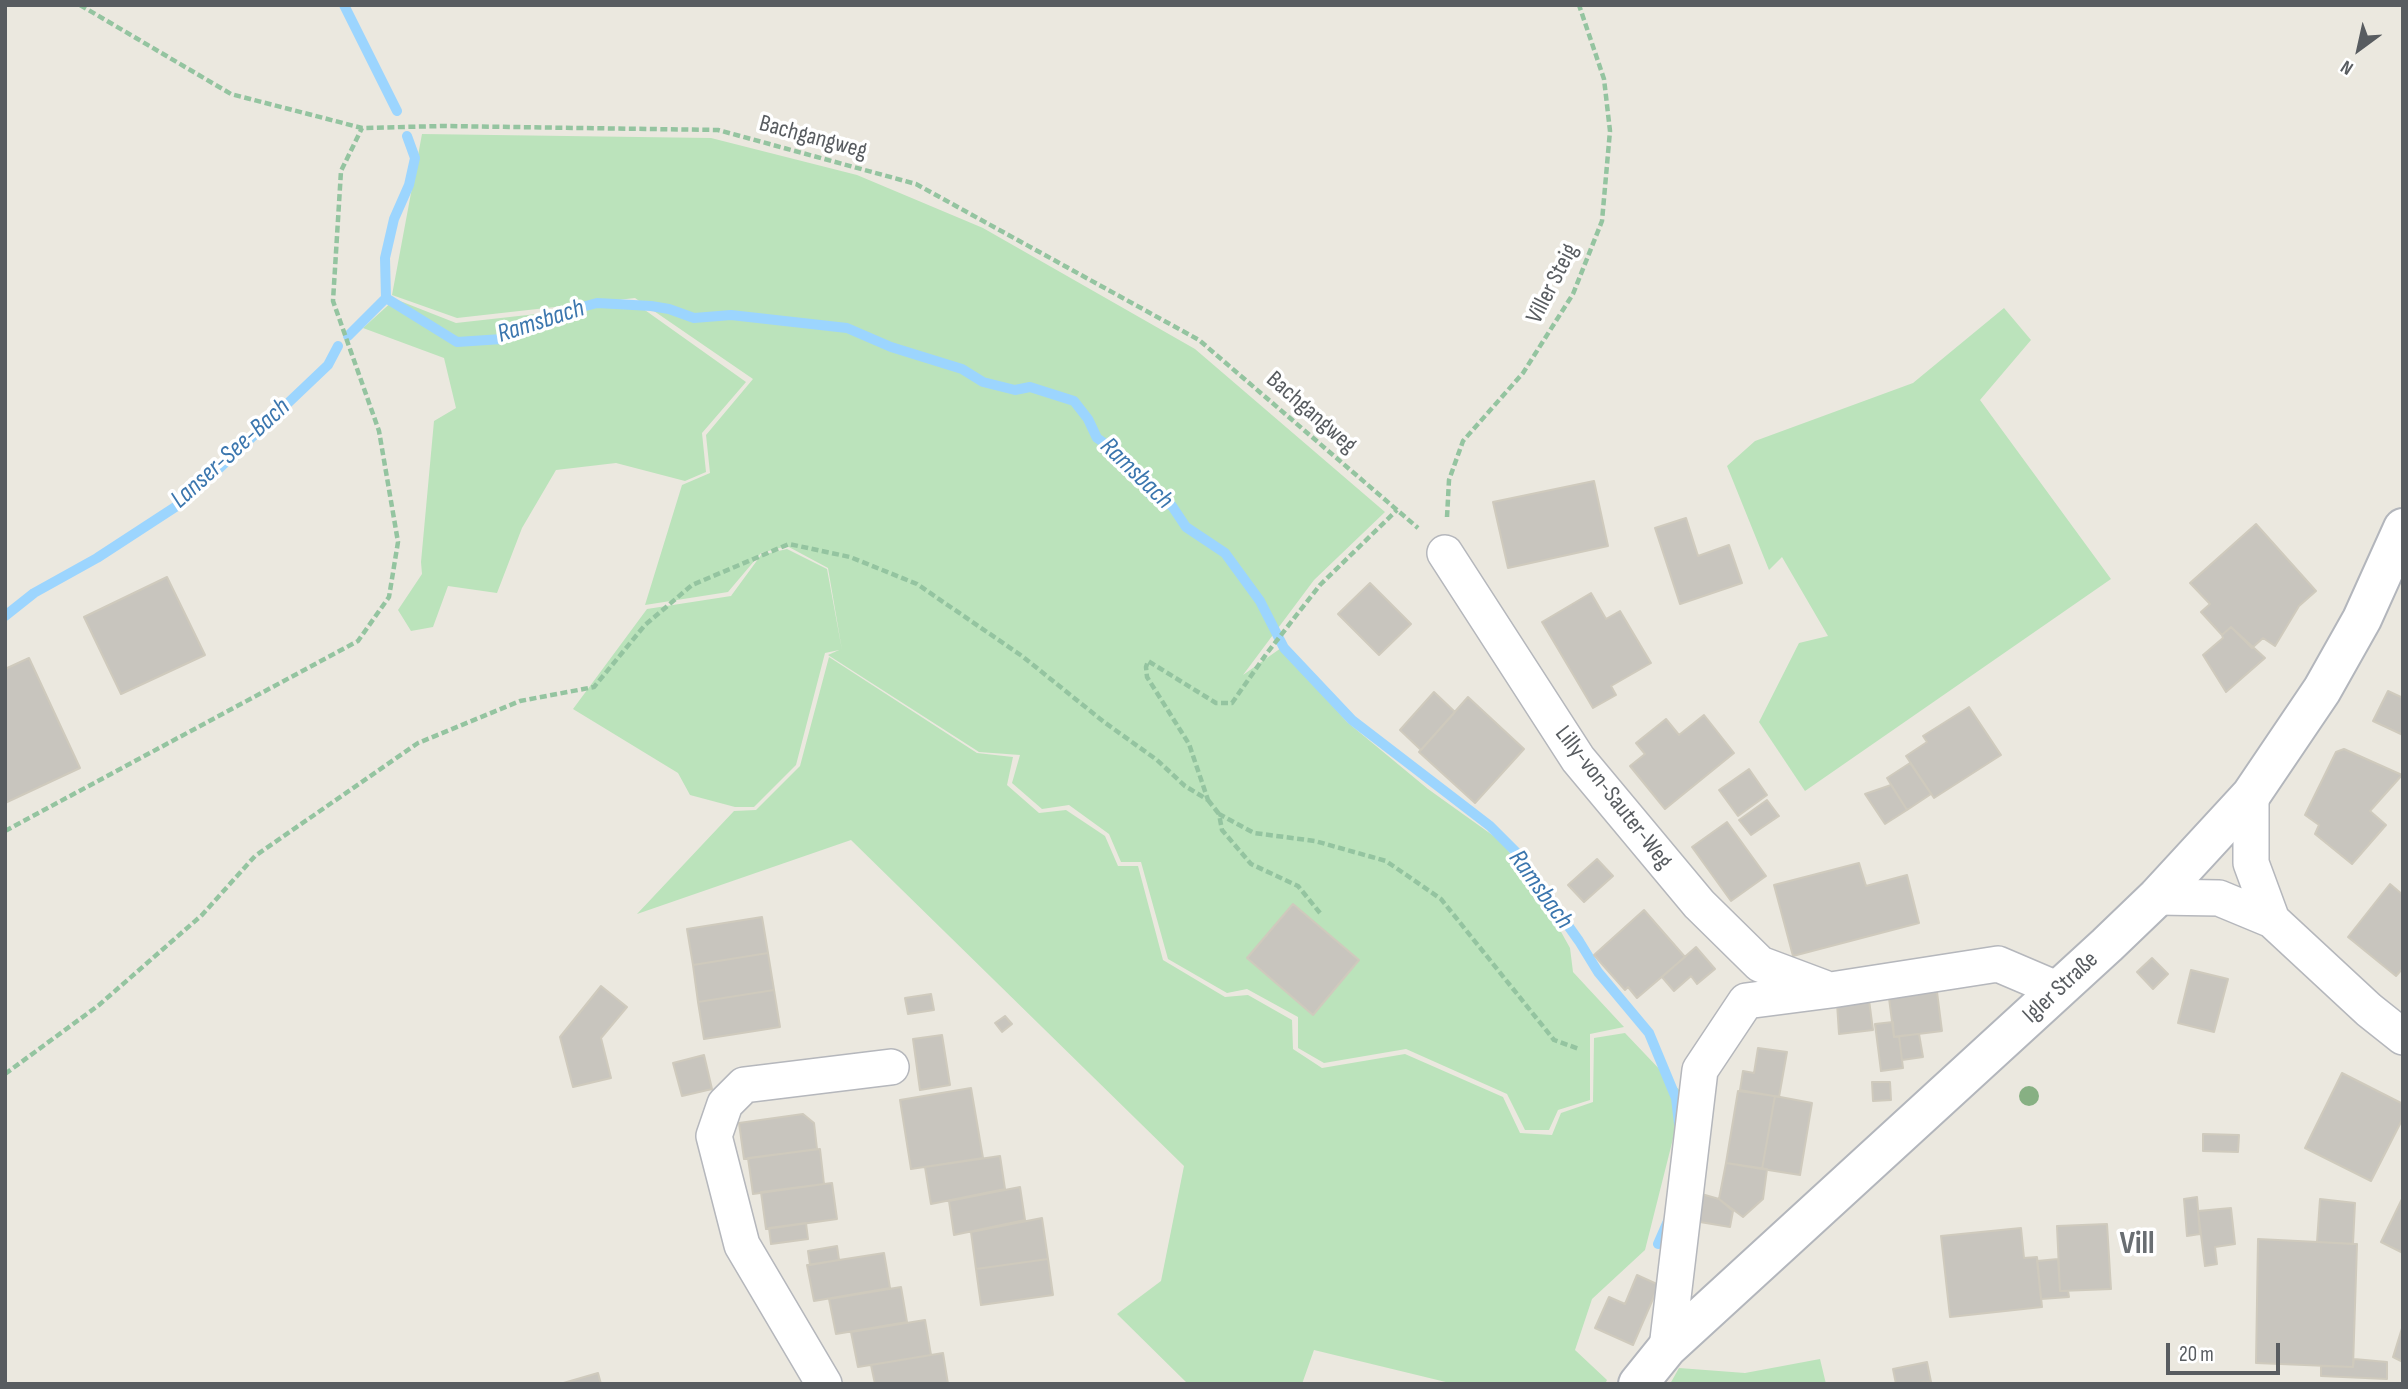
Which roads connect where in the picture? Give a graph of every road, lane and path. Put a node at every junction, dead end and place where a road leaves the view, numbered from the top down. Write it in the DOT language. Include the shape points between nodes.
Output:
graph roads {
  1 [pos="80,5"];
  2 [pos="1579,5"];
  3 [pos="362,128"];
  4 [pos="1397,510"];
  5 [pos="2403,528"];
  6 [pos="1445,553"];
  7 [pos="2251,795"];
  8 [pos="1208,800"];
  9 [pos="1219,814"];
  10 [pos="5,831"];
  11 [pos="2157,897"];
  12 [pos="1320,914"];
  13 [pos="2272,920"];
  14 [pos="1831,990"];
  15 [pos="2059,990"];
  16 [pos="2403,1037"];
  17 [pos="1579,1049"];
  18 [pos="891,1067"];
  19 [pos="5,1074"];
  20 [pos="1667,1348"];
  21 [pos="824,1384"];
  22 [pos="1638,1384"];
  1 -- 3 [label="path, Bachgangweg" via="231,94"];
  2 -- 6 [label="path, Viller Steig" via="1604,79 1610,131 1602,221 1573,294 1523,373 1463,440 1449,480"];
  3 -- 4 [label="path, Bachgangweg" via="718,130 916,184 1199,340"];
  3 -- 10 [label="path" via="341,171 333,301 379,431 398,542 389,597 358,641"];
  4 -- 6 [label="path, Bachgangweg"];
  4 -- 8 [label="path" via="1320,585 1232,703 1216,703 1148,661 1147,677 1189,744"];
  5 -- 7 [label="main road, Igler Straße" via="2362,619 2322,690"];
  6 -- 14 [label="street, Lilly-von-Sauter-Weg" via="1578,759 1699,904 1760,964"];
  7 -- 11 [label="main road, Igler Straße"];
  7 -- 13 [label="street" via="2251,863"];
  8 -- 9 [label="path"];
  8 -- 19 [label="path" via="1022,656 917,584 850,557 789,544 692,584 645,625 594,687 520,701 418,743 255,856 202,915 99,1005"];
  9 -- 12 [label="path" via="1222,830 1251,864 1298,886"];
  9 -- 17 [label="path" via="1254,833 1315,841 1386,861 1441,899 1554,1040"];
  11 -- 13 [label="street" via="2219,898"];
  11 -- 15 [label="main road, Igler Straße"];
  13 -- 16 [label="street"];
  14 -- 15 [label="street, Lilly-von-Sauter-Weg" via="1998,964"];
  14 -- 20 [label="street, Lilly-von-Sauter-Weg" via="1746,1000 1700,1070"];
  15 -- 20 [label="main road, Igler Straße"];
  18 -- 21 [label="street" via="744,1085 725,1104 714,1136 742,1245"];
  20 -- 22 [label="main road, Igler Straße"];
}
